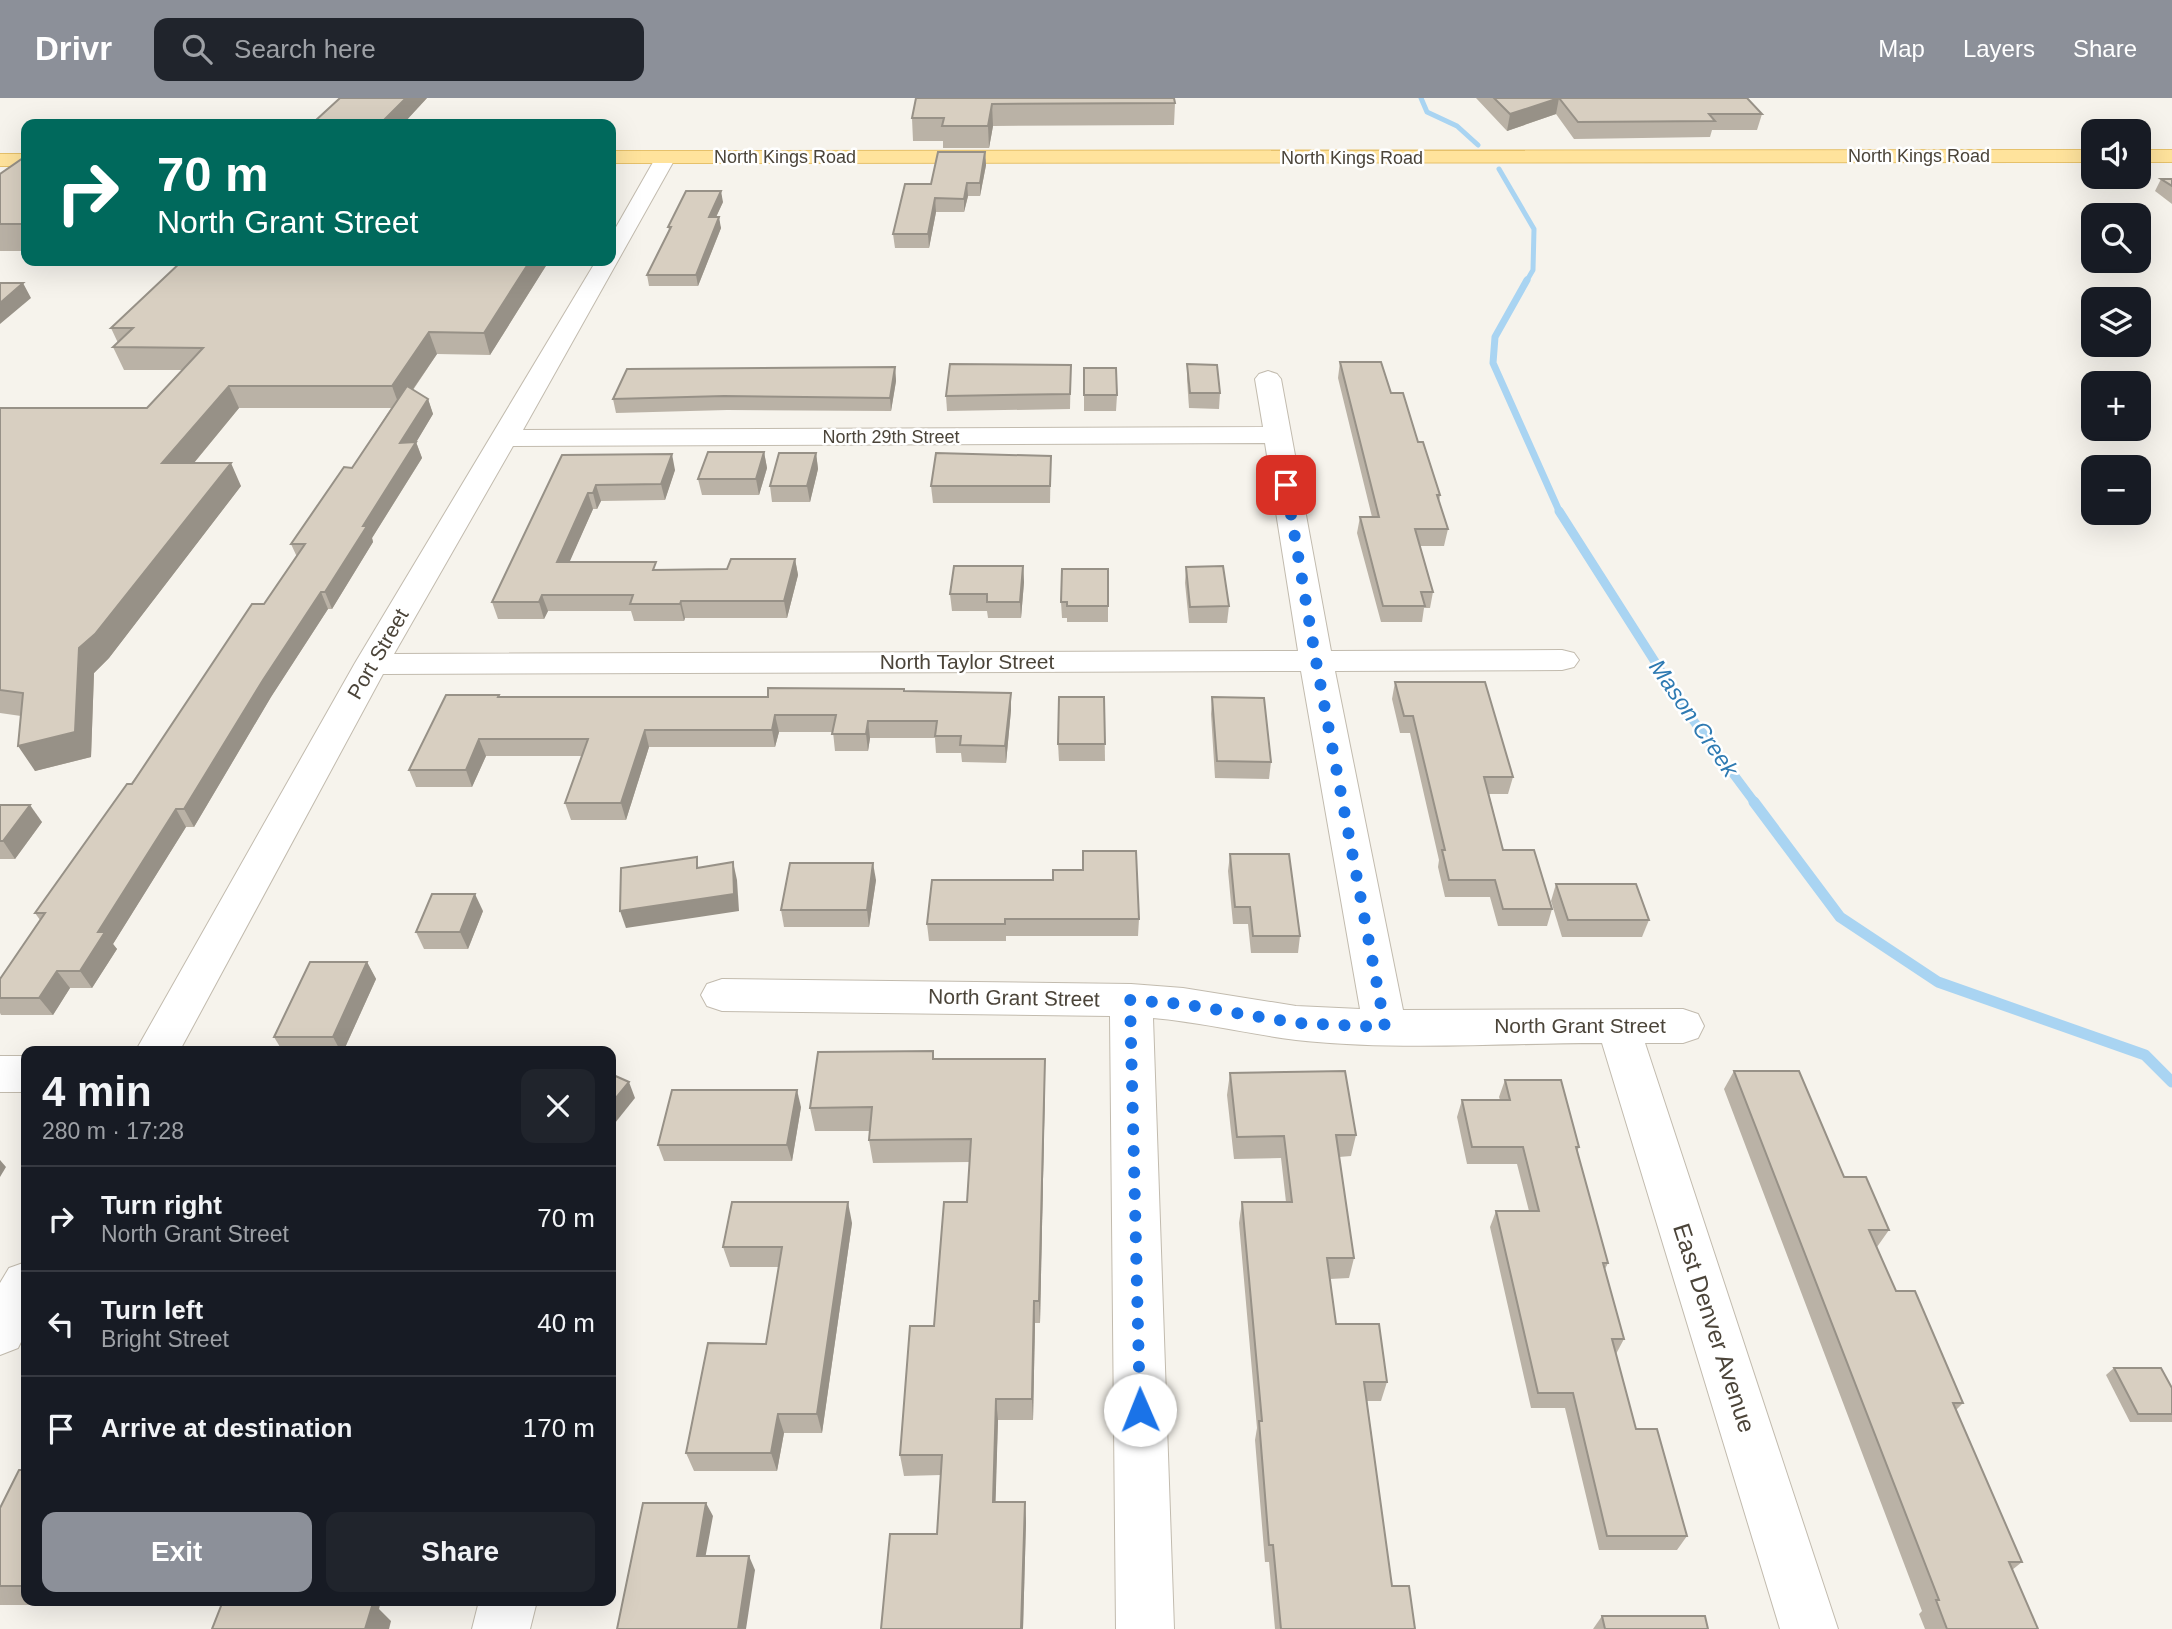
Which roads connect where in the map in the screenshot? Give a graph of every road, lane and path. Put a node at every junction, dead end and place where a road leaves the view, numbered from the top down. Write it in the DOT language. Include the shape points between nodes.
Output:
graph roads {
  1 [pos="2081,156"];
  2 [pos="2151,156"];
  3 [pos="2172,156"];
  4 [pos="616,157"];
  5 [pos="666,157"];
  6 [pos="0,160"];
  7 [pos="21,160"];
  8 [pos="616,246"];
  9 [pos="604,266"];
  10 [pos="1268,379"];
  11 [pos="1278,435"];
  12 [pos="505,438"];
  13 [pos="1562,660"];
  14 [pos="1316,661"];
  15 [pos="372,664"];
  16 [pos="722,995"];
  17 [pos="1130,1000"];
  18 [pos="1618,1026"];
  19 [pos="1683,1026"];
  20 [pos="1385,1027"];
  21 [pos="160,1046"];
  22 [pos="0,1074"];
  23 [pos="21,1074"];
  24 [pos="21,1293"];
  25 [pos="0,1331"];
  26 [pos="507,1606"];
  27 [pos="501,1629"];
  28 [pos="1145,1629"];
  29 [pos="1809,1629"];
  1 -- 5 [label="main road, North Kings Road"];
  2 -- 3 [label="main road"];
  4 -- 5 [label="main road, North Kings Road"];
  5 -- 8 [label="street"];
  6 -- 7 [label="main road"];
  9 -- 12 [label="street, Port Street"];
  10 -- 11 [label="street"];
  11 -- 12 [label="street, North 29th Street"];
  11 -- 14 [label="street"];
  12 -- 15 [label="street, Port Street"];
  13 -- 14 [label="street, North Taylor Street"];
  14 -- 15 [label="street, North Taylor Street"];
  14 -- 20 [label="street"];
  15 -- 21 [label="street, Port Street"];
  16 -- 17 [label="street, North Grant Street"];
  17 -- 20 [label="street, North Grant Street" via="1296,1023"];
  17 -- 28 [label="street"];
  18 -- 19 [label="street, North Grant Street"];
  18 -- 20 [label="street, North Grant Street"];
  18 -- 29 [label="street, East Denver Avenue"];
  22 -- 23 [label="street"];
  24 -- 25 [label="street"];
  26 -- 27 [label="street"];
}
